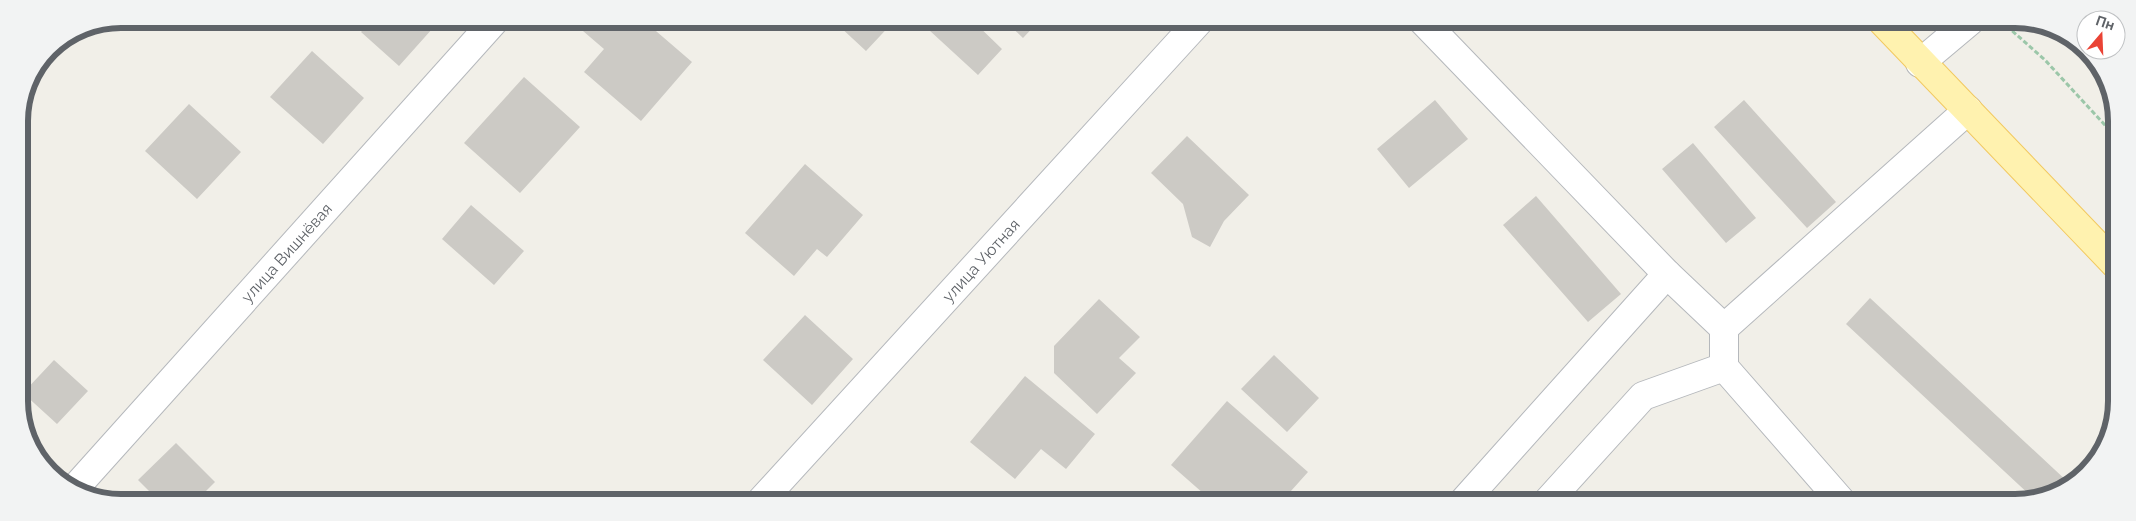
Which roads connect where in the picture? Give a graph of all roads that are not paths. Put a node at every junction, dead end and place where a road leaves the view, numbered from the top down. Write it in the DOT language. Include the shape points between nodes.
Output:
graph roads {
  1 [pos="488,28"];
  2 [pos="1193,28"];
  3 [pos="1430,28"];
  4 [pos="1888,28"];
  5 [pos="1961,28"];
  6 [pos="1920,62"];
  7 [pos="1968,110"];
  8 [pos="2108,257"];
  9 [pos="1667,274"];
  10 [pos="1724,328"];
  11 [pos="1724,367"];
  12 [pos="79,483"];
  13 [pos="1471,493"];
  14 [pos="1555,493"];
  15 [pos="1834,493"];
  16 [pos="768,494"];
  1 -- 12 [label="street, улица Вишнёвая"];
  2 -- 16 [label="street, улица Уютная"];
  3 -- 9 [label="street"];
  4 -- 6 [label="main road"];
  5 -- 6 [label="street"];
  6 -- 7 [label="main road"];
  7 -- 8 [label="main road"];
  7 -- 10 [label="street"];
  9 -- 10 [label="street"];
  9 -- 13 [label="street"];
  10 -- 11 [label="street"];
  11 -- 14 [label="street" via="1643,396"];
  11 -- 15 [label="street"];
}
